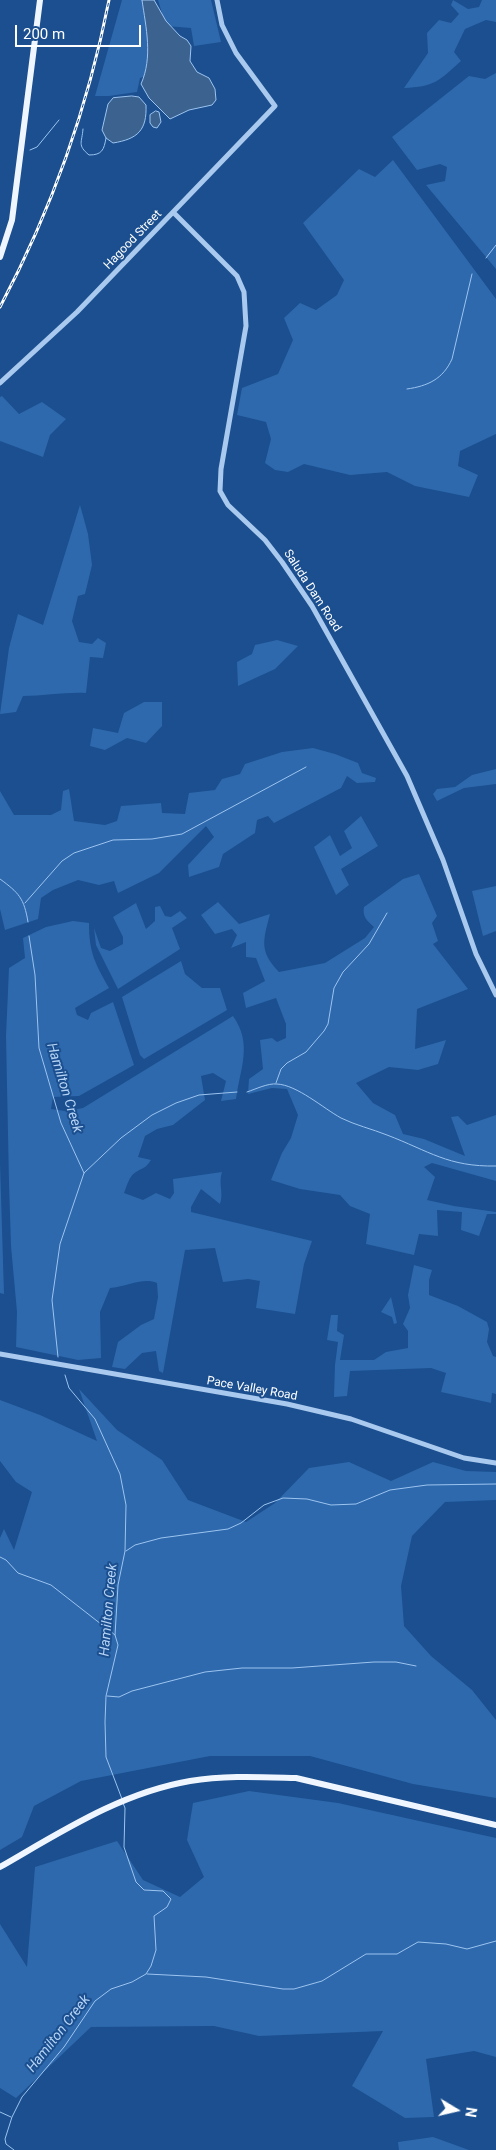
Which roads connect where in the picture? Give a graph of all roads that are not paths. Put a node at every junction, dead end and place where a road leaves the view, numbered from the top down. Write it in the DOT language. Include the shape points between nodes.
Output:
graph roads {
  1 [pos="40,0"];
  2 [pos="217,0"];
  3 [pos="173,212"];
  4 [pos="0,257"];
  5 [pos="0,383"];
  6 [pos="496,995"];
  7 [pos="0,1354"];
  8 [pos="496,1463"];
  9 [pos="496,1825"];
  10 [pos="0,1867"];
  1 -- 4 [label="main road" via="12,220"];
  2 -- 3 [label="street, Hagood Street" via="227,37 275,106"];
  3 -- 5 [label="street, Hagood Street" via="77,312"];
  3 -- 6 [label="street, Saluda Dam Road" via="237,276 244,292 246,326 220,491 228,505 265,540 312,606 402,766 443,860 476,954"];
  7 -- 8 [label="street, Pace Valley Road" via="287,1404 351,1419 464,1458"];
  9 -- 10 [label="main road" via="296,1778 225,1777 190,1781 123,1800 87,1816"];
}
